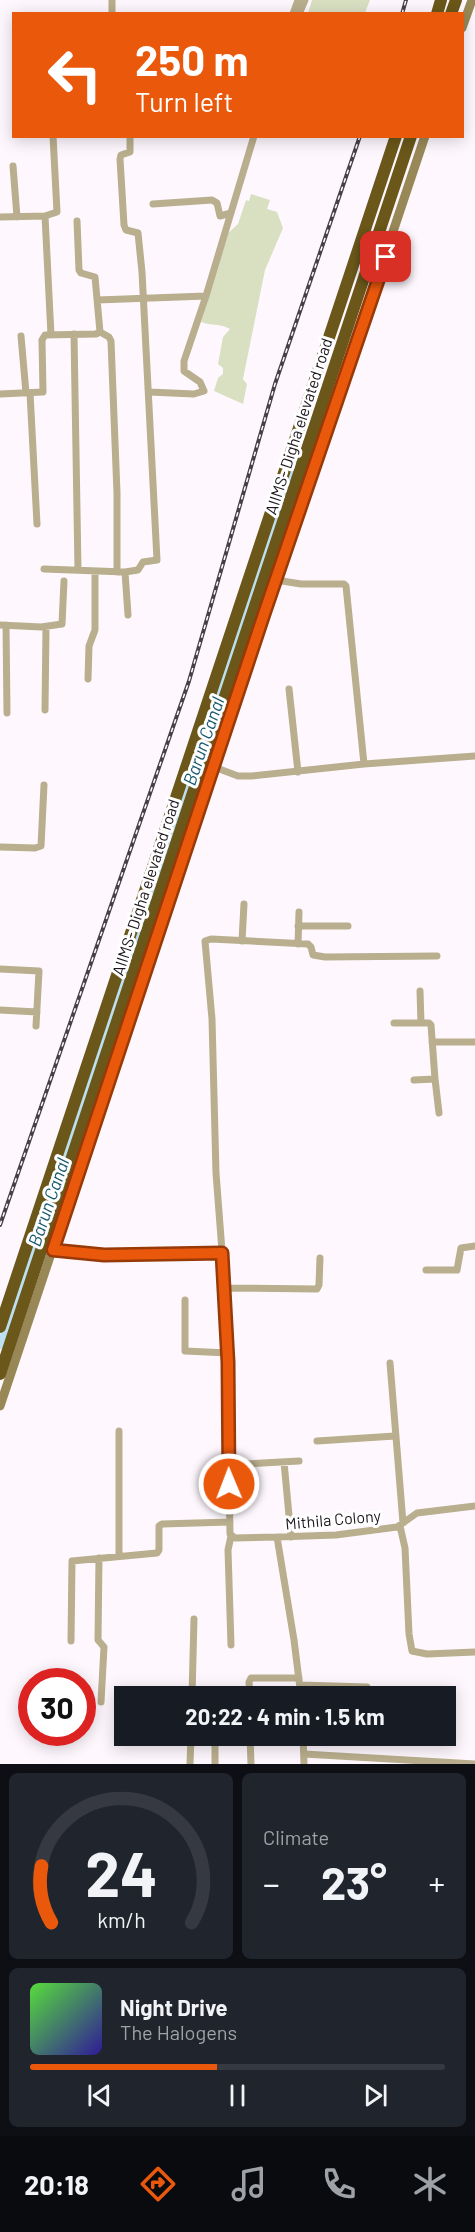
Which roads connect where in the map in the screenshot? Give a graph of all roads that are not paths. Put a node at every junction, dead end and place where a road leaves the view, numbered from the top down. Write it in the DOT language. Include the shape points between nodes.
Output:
graph roads {
  1 [pos="472,0"];
  2 [pos="464,22"];
  3 [pos="53,138"];
  4 [pos="130,138"];
  5 [pos="253,138"];
  6 [pos="395,138"];
  7 [pos="410,138"];
  8 [pos="424,138"];
  9 [pos="13,166"];
  10 [pos="153,204"];
  11 [pos="231,213"];
  12 [pos="45,216"];
  13 [pos="0,217"];
  14 [pos="17,217"];
  15 [pos="77,221"];
  16 [pos="206,296"];
  17 [pos="145,299"];
  18 [pos="98,300"];
  19 [pos="100,332"];
  20 [pos="51,334"];
  21 [pos="74,334"];
  22 [pos="21,336"];
  23 [pos="149,392"];
  24 [pos="28,393"];
  25 [pos="0,394"];
  26 [pos="37,524"];
  27 [pos="44,568"];
  28 [pos="78,570"];
  29 [pos="95,571"];
  30 [pos="117,572"];
  31 [pos="126,572"];
  32 [pos="276,580"];
  33 [pos="64,581"];
  34 [pos="128,615"];
  35 [pos="3,625"];
  36 [pos="46,627"];
  37 [pos="88,679"];
  38 [pos="289,689"];
  39 [pos="45,710"];
  40 [pos="7,712"];
  41 [pos="475,756"];
  42 [pos="363,764"];
  43 [pos="214,767"];
  44 [pos="298,772"];
  45 [pos="44,785"];
  46 [pos="0,847"];
  47 [pos="244,904"];
  48 [pos="299,912"];
  49 [pos="298,926"];
  50 [pos="348,926"];
  51 [pos="242,940"];
  52 [pos="298,944"];
  53 [pos="437,956"];
  54 [pos="0,969"];
  55 [pos="420,991"];
  56 [pos="0,1010"];
  57 [pos="37,1012"];
  58 [pos="394,1023"];
  59 [pos="421,1023"];
  60 [pos="36,1026"];
  61 [pos="432,1042"];
  62 [pos="475,1042"];
  63 [pos="435,1079"];
  64 [pos="414,1080"];
  65 [pos="439,1113"];
  66 [pos="475,1246"];
  67 [pos="53,1250"];
  68 [pos="222,1253"];
  69 [pos="320,1258"];
  70 [pos="426,1270"];
  71 [pos="225,1288"];
  72 [pos="184,1300"];
  73 [pos="0,1327"];
  74 [pos="228,1353"];
  75 [pos="390,1364"];
  76 [pos="0,1374"];
  77 [pos="0,1406"];
  78 [pos="119,1431"];
  79 [pos="395,1437"];
  80 [pos="317,1441"];
  81 [pos="299,1461"];
  82 [pos="284,1462"];
  83 [pos="229,1466"];
  84 [pos="475,1506"];
  85 [pos="230,1522"];
  86 [pos="402,1525"];
  87 [pos="231,1536"];
  88 [pos="277,1537"];
  89 [pos="291,1537"];
  90 [pos="119,1556"];
  91 [pos="99,1558"];
  92 [pos="195,1619"];
  93 [pos="71,1641"];
  94 [pos="231,1646"];
  95 [pos="475,1652"];
  96 [pos="300,1682"];
  97 [pos="192,1686"];
  98 [pos="251,1686"];
  99 [pos="300,1686"];
  100 [pos="354,1686"];
  101 [pos="101,1702"];
  102 [pos="190,1746"];
  103 [pos="215,1746"];
  104 [pos="250,1746"];
  105 [pos="304,1746"];
  106 [pos="304,1754"];
  107 [pos="190,1764"];
  108 [pos="215,1764"];
  109 [pos="251,1764"];
  110 [pos="304,1764"];
  111 [pos="475,1764"];
  1 -- 2 [label="main road"];
  3 -- 12 [label="street" via="57,210"];
  4 -- 17 [label="street" via="130,152 120,159 124,225 126,230 138,233"];
  5 -- 11 [label="street"];
  6 -- 73 [label="highway, AIIMS- Digha elevated road"];
  7 -- 76 [label="highway, AIIMS- Digha elevated road"];
  8 -- 32 [label="main road"];
  9 -- 14 [label="street"];
  10 -- 11 [label="street" via="215,201 220,216"];
  11 -- 16 [label="street"];
  12 -- 14 [label="street"];
  12 -- 20 [label="street"];
  13 -- 14 [label="street"];
  15 -- 18 [label="street" via="79,270 95,277"];
  16 -- 17 [label="street"];
  16 -- 23 [label="street" via="183,365 204,391"];
  17 -- 18 [label="street"];
  17 -- 23 [label="street"];
  18 -- 19 [label="street"];
  19 -- 21 [label="street"];
  19 -- 30 [label="street" via="111,341"];
  20 -- 21 [label="street"];
  20 -- 24 [label="street" via="42,340 44,390"];
  21 -- 28 [label="street"];
  22 -- 24 [label="street"];
  23 -- 31 [label="street" via="157,560 143,562 138,570"];
  24 -- 25 [label="street"];
  24 -- 26 [label="street"];
  27 -- 28 [label="street"];
  28 -- 29 [label="street"];
  29 -- 30 [label="street"];
  29 -- 37 [label="street" via="96,630 89,646"];
  30 -- 31 [label="street"];
  31 -- 34 [label="street"];
  32 -- 42 [label="street" via="346,586"];
  32 -- 43 [label="main road"];
  33 -- 36 [label="street" via="63,623"];
  35 -- 36 [label="street"];
  35 -- 40 [label="street"];
  36 -- 39 [label="street"];
  38 -- 44 [label="street"];
  41 -- 42 [label="street"];
  42 -- 44 [label="street"];
  43 -- 44 [label="street" via="244,776"];
  43 -- 67 [label="main road"];
  45 -- 46 [label="street" via="41,846"];
  47 -- 51 [label="street"];
  48 -- 49 [label="street"];
  49 -- 50 [label="street"];
  49 -- 52 [label="street"];
  51 -- 52 [label="street"];
  51 -- 68 [label="street" via="205,941"];
  52 -- 53 [label="street" via="310,945 316,957"];
  54 -- 57 [label="street" via="39,971"];
  55 -- 59 [label="street"];
  56 -- 57 [label="street"];
  57 -- 60 [label="street"];
  58 -- 59 [label="street"];
  59 -- 61 [label="street" via="431,1024"];
  61 -- 62 [label="street"];
  61 -- 63 [label="street"];
  63 -- 64 [label="street"];
  63 -- 65 [label="street"];
  66 -- 70 [label="street" via="461,1248 458,1269"];
  67 -- 68 [label="street" via="104,1255"];
  67 -- 77 [label="main road"];
  68 -- 71 [label="street"];
  69 -- 71 [label="street" via="317,1289"];
  71 -- 74 [label="street"];
  72 -- 74 [label="street" via="185,1351"];
  74 -- 83 [label="street"];
  75 -- 79 [label="street"];
  78 -- 90 [label="street"];
  79 -- 80 [label="street"];
  79 -- 86 [label="street"];
  81 -- 82 [label="street"];
  82 -- 83 [label="street"];
  82 -- 89 [label="street"];
  83 -- 85 [label="street"];
  84 -- 86 [label="street, Mithila Colony" via="424,1511 411,1515"];
  85 -- 87 [label="street"];
  85 -- 90 [label="street" via="160,1524 158,1552"];
  86 -- 89 [label="street, Mithila Colony"];
  86 -- 95 [label="street" via="412,1651"];
  87 -- 88 [label="street"];
  87 -- 94 [label="street"];
  88 -- 89 [label="street, Mithila Colony"];
  88 -- 96 [label="street, Mithila Colony"];
  90 -- 91 [label="street"];
  91 -- 93 [label="street" via="71,1563"];
  91 -- 101 [label="street" via="98,1640 104,1647"];
  92 -- 97 [label="street"];
  96 -- 98 [label="street" via="251,1678"];
  96 -- 99 [label="street, Mithila Colony"];
  96 -- 100 [label="street"];
  102 -- 107 [label="street"];
  103 -- 108 [label="street"];
  104 -- 109 [label="street"];
  105 -- 106 [label="street"];
  106 -- 110 [label="street"];
  106 -- 111 [label="street"];
}
